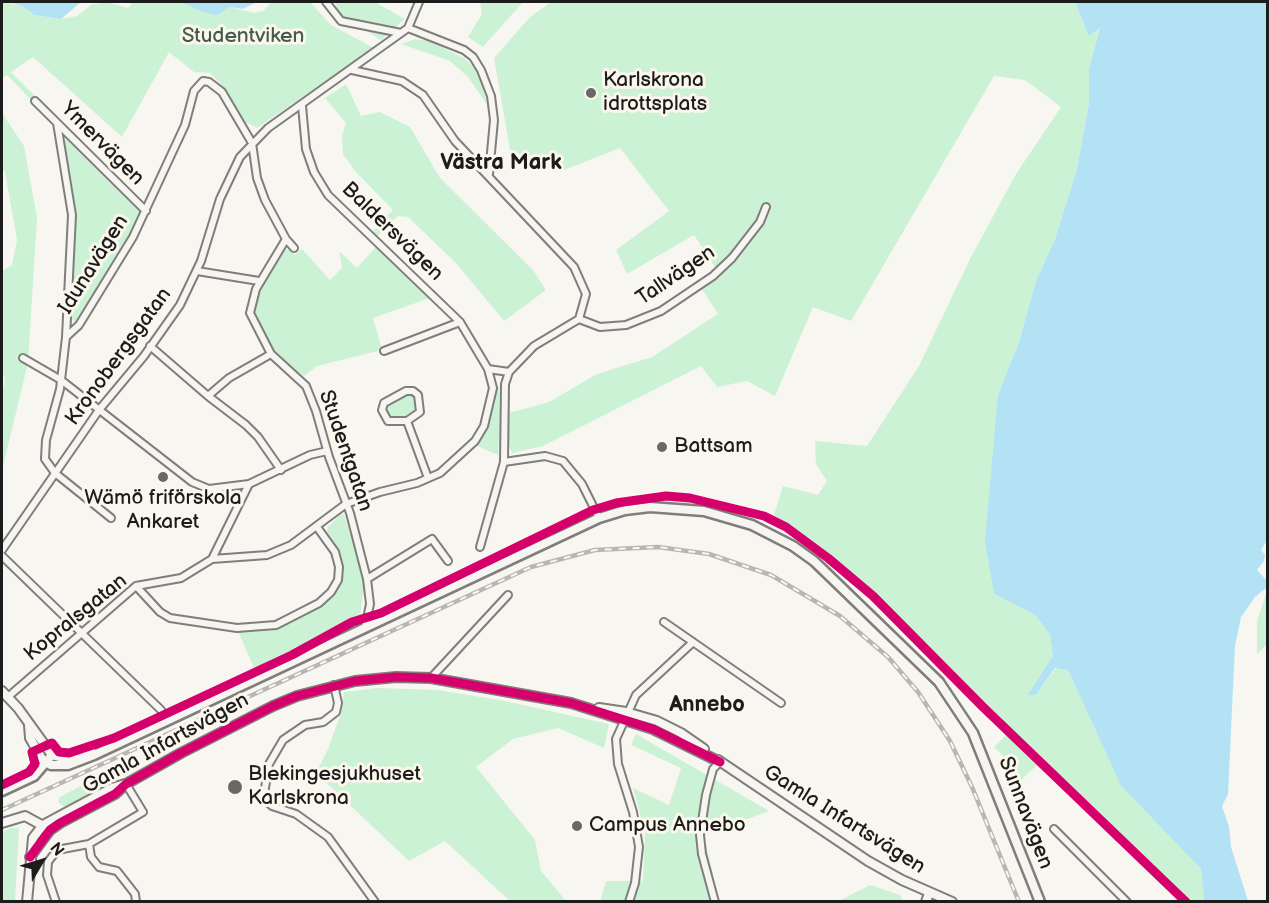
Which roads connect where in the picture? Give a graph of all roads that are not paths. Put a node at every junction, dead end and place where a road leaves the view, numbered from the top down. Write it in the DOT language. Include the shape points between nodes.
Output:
graph roads {
  1 [pos="326,2"];
  2 [pos="419,2"];
  3 [pos="408,28"];
  4 [pos="401,33"];
  5 [pos="352,70"];
  6 [pos="35,101"];
  7 [pos="302,106"];
  8 [pos="57,123"];
  9 [pos="252,143"];
  10 [pos="489,174"];
  11 [pos="766,207"];
  12 [pos="146,211"];
  13 [pos="286,239"];
  14 [pos="294,248"];
  15 [pos="196,271"];
  16 [pos="260,281"];
  17 [pos="579,319"];
  18 [pos="460,322"];
  19 [pos="66,337"];
  20 [pos="150,346"];
  21 [pos="384,351"];
  22 [pos="271,354"];
  23 [pos="22,358"];
  24 [pos="488,369"];
  25 [pos="509,372"];
  26 [pos="61,380"];
  27 [pos="208,396"];
  28 [pos="99,410"];
  29 [pos="407,421"];
  30 [pos="327,451"];
  31 [pos="504,462"];
  32 [pos="281,470"];
  33 [pos="55,473"];
  34 [pos="429,478"];
  35 [pos="249,484"];
  36 [pos="346,504"];
  37 [pos="111,518"];
  38 [pos="599,518"];
  39 [pos="317,527"];
  40 [pos="480,547"];
  41 [pos="2,550"];
  42 [pos="2,556"];
  43 [pos="212,559"];
  44 [pos="448,561"];
  45 [pos="367,579"];
  46 [pos="136,586"];
  47 [pos="508,595"];
  48 [pos="664,622"];
  49 [pos="365,628"];
  50 [pos="82,632"];
  51 [pos="692,643"];
  52 [pos="431,678"];
  53 [pos="334,685"];
  54 [pos="5,693"];
  55 [pos="781,703"];
  56 [pos="625,715"];
  57 [pos="166,721"];
  58 [pos="50,761"];
  59 [pos="720,762"];
  60 [pos="126,784"];
  61 [pos="2,791"];
  62 [pos="2,823"];
  63 [pos="47,827"];
  64 [pos="1054,829"];
  65 [pos="89,844"];
  66 [pos="929,893"];
  67 [pos="27,902"];
  68 [pos="56,902"];
  69 [pos="136,902"];
  70 [pos="375,902"];
  71 [pos="629,902"];
  72 [pos="715,902"];
  73 [pos="926,902"];
  74 [pos="952,902"];
  75 [pos="1040,902"];
  76 [pos="1127,902"];
  1 -- 4 [label="street" via="341,21"];
  2 -- 3 [label="street"];
  3 -- 4 [label="street, Kronobergsgatan"];
  3 -- 10 [label="street" via="449,43 473,57 483,73 494,120"];
  4 -- 5 [label="street, Kronobergsgatan"];
  5 -- 7 [label="street, Kronobergsgatan"];
  5 -- 10 [label="street" via="402,81 423,95 455,141"];
  6 -- 8 [label="street, Ymervägen"];
  7 -- 9 [label="street, Kronobergsgatan"];
  7 -- 18 [label="street, Baldersvägen" via="306,149 328,195"];
  8 -- 12 [label="street, Ymervägen"];
  8 -- 19 [label="street" via="72,215"];
  9 -- 12 [label="street, Idunavägen" via="222,92 203,81 194,91 185,125"];
  9 -- 13 [label="street" via="257,178"];
  9 -- 15 [label="street, Kronobergsgatan" via="220,199"];
  10 -- 17 [label="street" via="574,267 586,294"];
  11 -- 17 [label="street, Tallvägen" via="760,222 732,258 713,276 661,311 626,325 600,327"];
  12 -- 19 [label="street, Idunavägen" via="79,325"];
  13 -- 14 [label="street"];
  13 -- 16 [label="street, Studentgatan"];
  15 -- 16 [label="street"];
  15 -- 20 [label="street, Kronobergsgatan" via="180,304"];
  16 -- 22 [label="street, Studentgatan" via="250,313"];
  17 -- 25 [label="street" via="534,346"];
  18 -- 21 [label="street"];
  18 -- 24 [label="street, Baldersvägen"];
  19 -- 26 [label="street, Idunavägen"];
  20 -- 27 [label="street"];
  20 -- 28 [label="street, Kronobergsgatan"];
  22 -- 27 [label="street" via="229,378"];
  22 -- 30 [label="street, Studentgatan" via="306,386"];
  23 -- 26 [label="street"];
  24 -- 25 [label="street"];
  24 -- 34 [label="street" via="494,388 484,426 475,441 449,466"];
  25 -- 31 [label="street" via="505,384"];
  26 -- 28 [label="street"];
  26 -- 33 [label="street, Idunavägen" via="46,440 45,459"];
  27 -- 32 [label="street" via="258,437"];
  28 -- 33 [label="street, Kronobergsgatan"];
  28 -- 35 [label="street" via="192,482 209,489"];
  29 -- 29 [label="street" via="420,412 420,400 413,391 389,398 382,410 388,421"];
  29 -- 34 [label="street"];
  30 -- 32 [label="street"];
  30 -- 36 [label="street, Studentgatan"];
  31 -- 38 [label="street" via="545,456 563,460 579,478"];
  31 -- 40 [label="street"];
  32 -- 35 [label="street"];
  33 -- 37 [label="street"];
  33 -- 41 [label="street, Kronobergsgatan"];
  34 -- 36 [label="street"];
  35 -- 43 [label="street"];
  36 -- 39 [label="street"];
  36 -- 45 [label="street, Studentgatan"];
  38 -- 49 [label="main road, Sunnavägen"];
  38 -- 75 [label="main road, Sunnavägen" via="650,507 704,511 752,525 814,561 924,665 957,706 987,764"];
  39 -- 43 [label="street" via="291,545 267,555"];
  39 -- 46 [label="street" via="335,552 338,579 319,603 276,625 237,628 170,618"];
  42 -- 50 [label="street"];
  43 -- 46 [label="street, Kopralsgatan" via="180,578"];
  44 -- 45 [label="street" via="432,539"];
  45 -- 49 [label="street, Studentgatan" via="370,604"];
  46 -- 50 [label="street, Kopralsgatan"];
  47 -- 52 [label="street"];
  48 -- 51 [label="street"];
  49 -- 57 [label="main road, Sunnavägen"];
  50 -- 54 [label="street, Kopralsgatan"];
  50 -- 57 [label="street" via="160,710"];
  51 -- 55 [label="street"];
  51 -- 56 [label="street" via="636,694"];
  52 -- 53 [label="street, Gamla Infartsvägen" via="378,678"];
  52 -- 56 [label="street, Gamla Infartsvägen"];
  53 -- 60 [label="street, Gamla Infartsvägen" via="273,706"];
  53 -- 70 [label="street" via="336,712 323,722 305,725 284,741 268,764 264,794 272,806 296,814 328,837"];
  54 -- 58 [label="street" via="41,736"];
  56 -- 59 [label="street, Gamla Infartsvägen" via="681,733"];
  56 -- 71 [label="street" via="616,739 616,753 639,848"];
  57 -- 58 [label="main road, Sunnavägen" via="75,763"];
  58 -- 61 [label="main road, Sunnavägen" via="34,776"];
  59 -- 66 [label="street, Gamla Infartsvägen" via="868,861"];
  59 -- 72 [label="street" via="713,769 700,835"];
  60 -- 63 [label="street, Gamla Infartsvägen" via="115,794"];
  60 -- 63 [label="street, Gamla Infartsvägen" via="70,810"];
  60 -- 65 [label="street" via="143,812"];
  62 -- 63 [label="street" via="25,816"];
  63 -- 67 [label="street" via="33,838"];
  64 -- 76 [label="street"];
  65 -- 68 [label="street" via="57,850 48,862 47,875"];
  65 -- 69 [label="street" via="91,857 99,867 117,871 135,894"];
  66 -- 73 [label="street"];
  66 -- 74 [label="street, Gamla Infartsvägen"];
}
